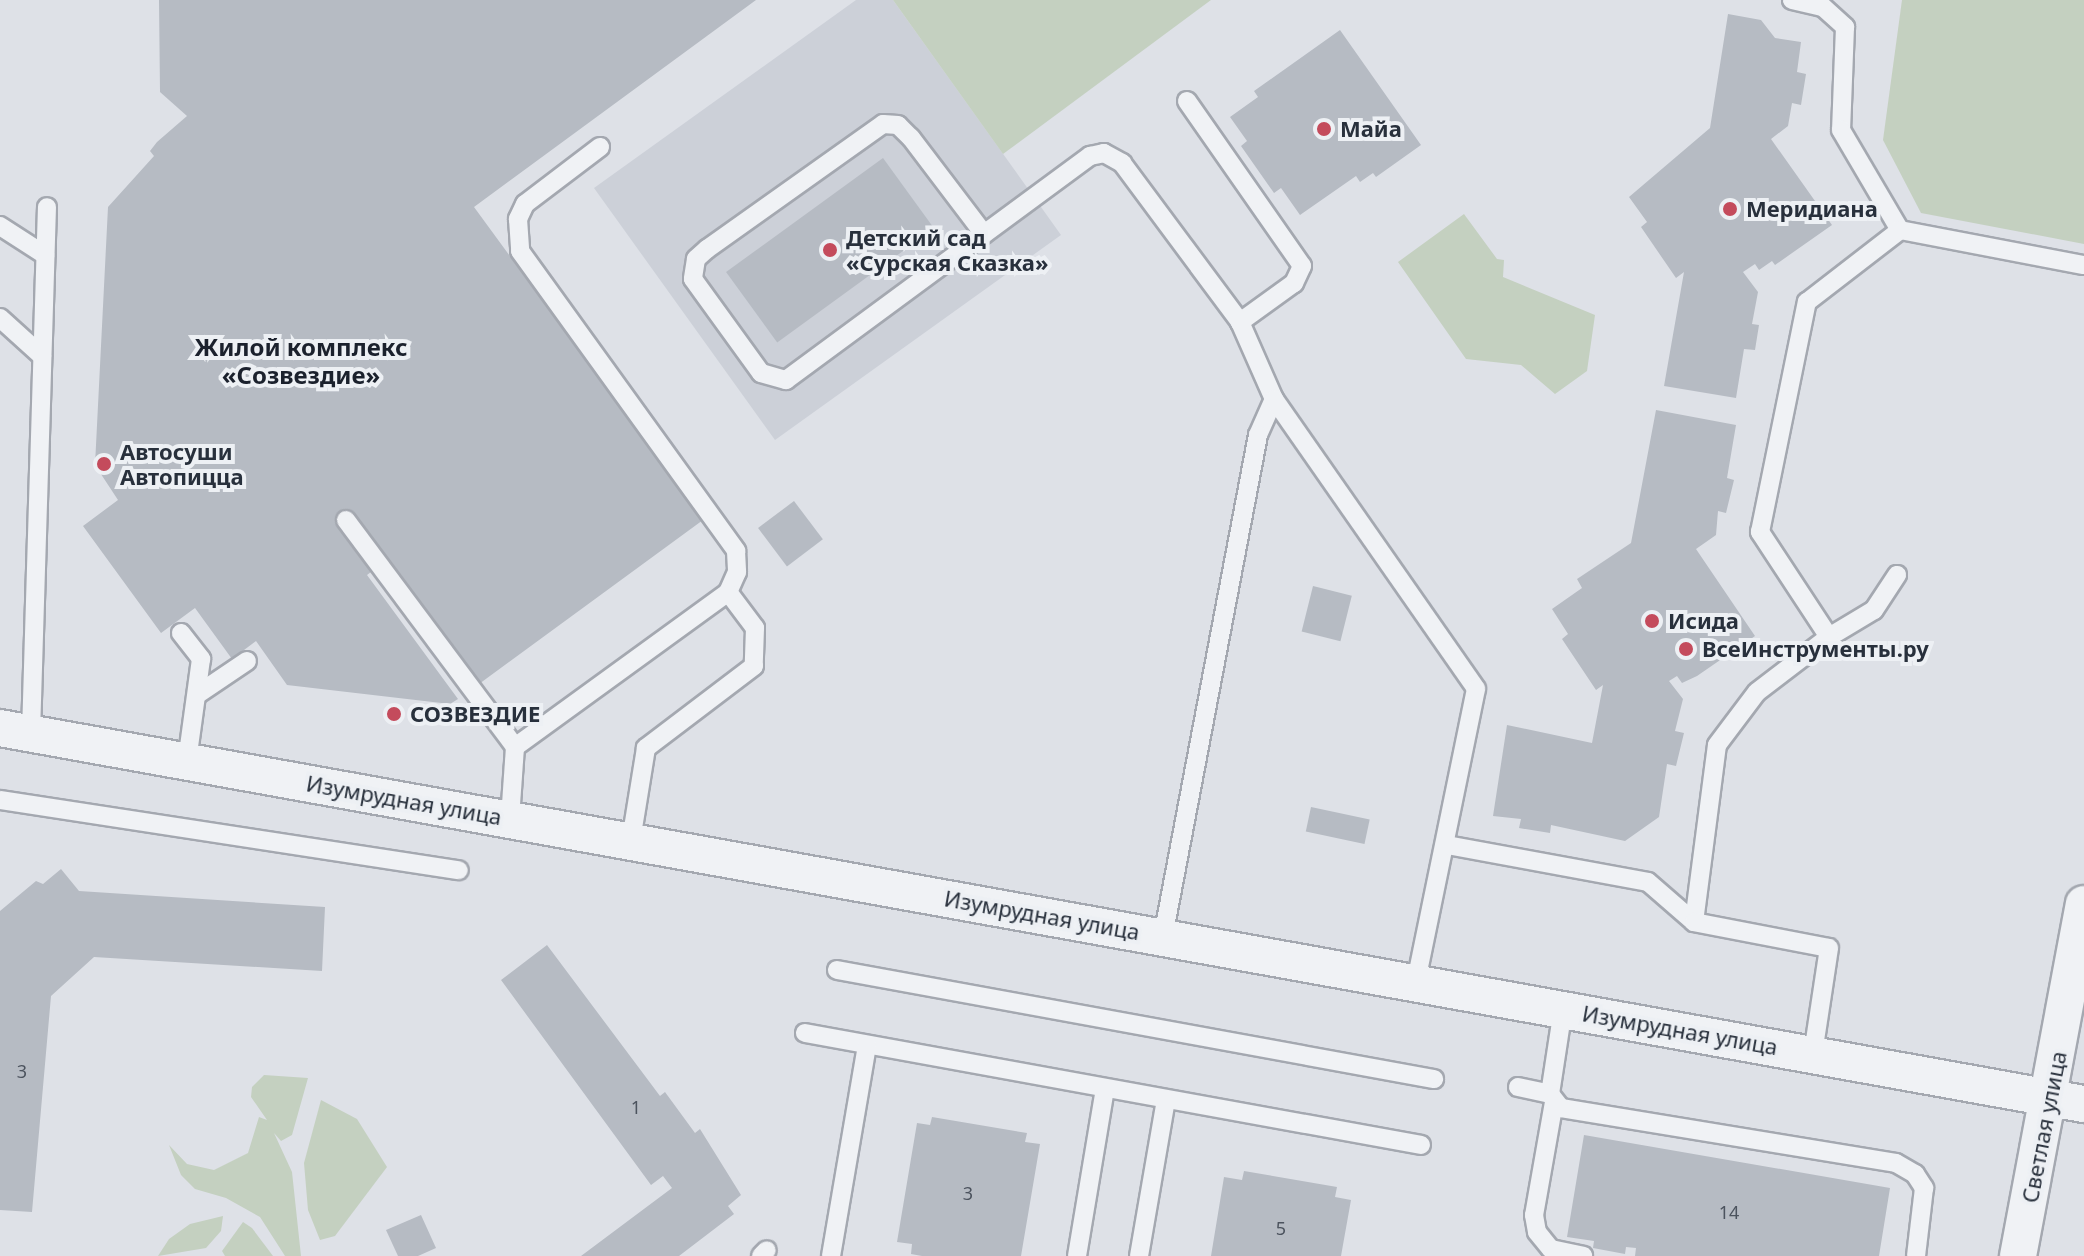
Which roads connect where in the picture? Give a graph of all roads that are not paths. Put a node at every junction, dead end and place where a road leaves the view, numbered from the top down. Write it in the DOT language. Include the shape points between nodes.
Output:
graph roads {
  1 [pos="1792,0"];
  2 [pos="1187,101"];
  3 [pos="600,147"];
  4 [pos="47,207"];
  5 [pos="0,226"];
  6 [pos="1900,230"];
  7 [pos="984,234"];
  8 [pos="45,255"];
  9 [pos="2084,265"];
  10 [pos="0,318"];
  11 [pos="1240,322"];
  12 [pos="42,356"];
  13 [pos="1274,399"];
  14 [pos="346,520"];
  15 [pos="1897,575"];
  16 [pos="728,592"];
  17 [pos="181,633"];
  18 [pos="1829,637"];
  19 [pos="247,661"];
  20 [pos="198,694"];
  21 [pos="15,730"];
  22 [pos="515,747"];
  23 [pos="187,761"];
  24 [pos="0,800"];
  25 [pos="510,819"];
  26 [pos="631,841"];
  27 [pos="1447,845"];
  28 [pos="459,870"];
  29 [pos="2084,904"];
  30 [pos="1694,922"];
  31 [pos="1163,937"];
  32 [pos="837,970"];
  33 [pos="1416,982"];
  34 [pos="1563,1009"];
  35 [pos="805,1033"];
  36 [pos="867,1045"];
  37 [pos="1813,1054"];
  38 [pos="1434,1079"];
  39 [pos="1518,1087"];
  40 [pos="1105,1088"];
  41 [pos="2049,1096"];
  42 [pos="1552,1098"];
  43 [pos="1166,1099"];
  44 [pos="2084,1104"];
  45 [pos="1421,1145"];
  46 [pos="831,1256"];
  47 [pos="1077,1256"];
  48 [pos="1139,1256"];
  49 [pos="1583,1256"];
  50 [pos="1916,1256"];
  51 [pos="2018,1256"];
  1 -- 6 [label="lane" via="1823,7 1845,27 1841,130"];
  2 -- 11 [label="lane" via="1302,266 1294,283"];
  3 -- 16 [label="lane" via="525,204 518,219 520,251 736,551 737,572"];
  4 -- 8 [label="lane"];
  5 -- 8 [label="lane"];
  6 -- 9 [label="lane"];
  6 -- 18 [label="lane" via="1807,302 1760,532"];
  7 -- 7 [label="lane" via="786,380 761,373 693,279 696,259 707,249 883,124 898,125 911,138"];
  7 -- 11 [label="lane" via="1090,156 1114,156"];
  8 -- 12 [label="lane"];
  10 -- 12 [label="lane"];
  11 -- 13 [label="lane"];
  12 -- 21 [label="lane"];
  13 -- 27 [label="lane" via="1476,689"];
  13 -- 31 [label="lane" via="1258,435"];
  14 -- 22 [label="lane"];
  15 -- 18 [label="lane" via="1874,610"];
  16 -- 22 [label="lane"];
  16 -- 26 [label="lane" via="755,628 754,666 646,748"];
  17 -- 20 [label="lane" via="201,659"];
  18 -- 30 [label="lane" via="1757,692 1717,745"];
  19 -- 20 [label="lane"];
  20 -- 23 [label="lane"];
  21 -- 23 [label="street, Изумрудная улица"];
  22 -- 25 [label="lane"];
  23 -- 25 [label="street, Изумрудная улица"];
  24 -- 28 [label="lane"];
  25 -- 26 [label="street, Изумрудная улица"];
  26 -- 31 [label="street, Изумрудная улица"];
  27 -- 30 [label="lane" via="1648,882"];
  27 -- 33 [label="lane"];
  29 -- 41 [label="street, Светлая улица"];
  30 -- 37 [label="lane" via="1829,948"];
  31 -- 33 [label="street, Изумрудная улица"];
  32 -- 38 [label="lane"];
  33 -- 34 [label="street, Изумрудная улица"];
  34 -- 37 [label="street, Изумрудная улица"];
  34 -- 42 [label="lane"];
  35 -- 36 [label="lane"];
  36 -- 40 [label="lane"];
  36 -- 46 [label="lane"];
  37 -- 41 [label="street, Изумрудная улица"];
  39 -- 42 [label="lane"];
  40 -- 43 [label="lane"];
  40 -- 47 [label="lane"];
  41 -- 44 [label="street, Изумрудная улица"];
  41 -- 51 [label="street, Светлая улица"];
  42 -- 49 [label="lane" via="1535,1223 1551,1249"];
  42 -- 50 [label="lane" via="1570,1110 1896,1163 1915,1174 1924,1188"];
  43 -- 45 [label="lane"];
  43 -- 48 [label="lane"];
}
